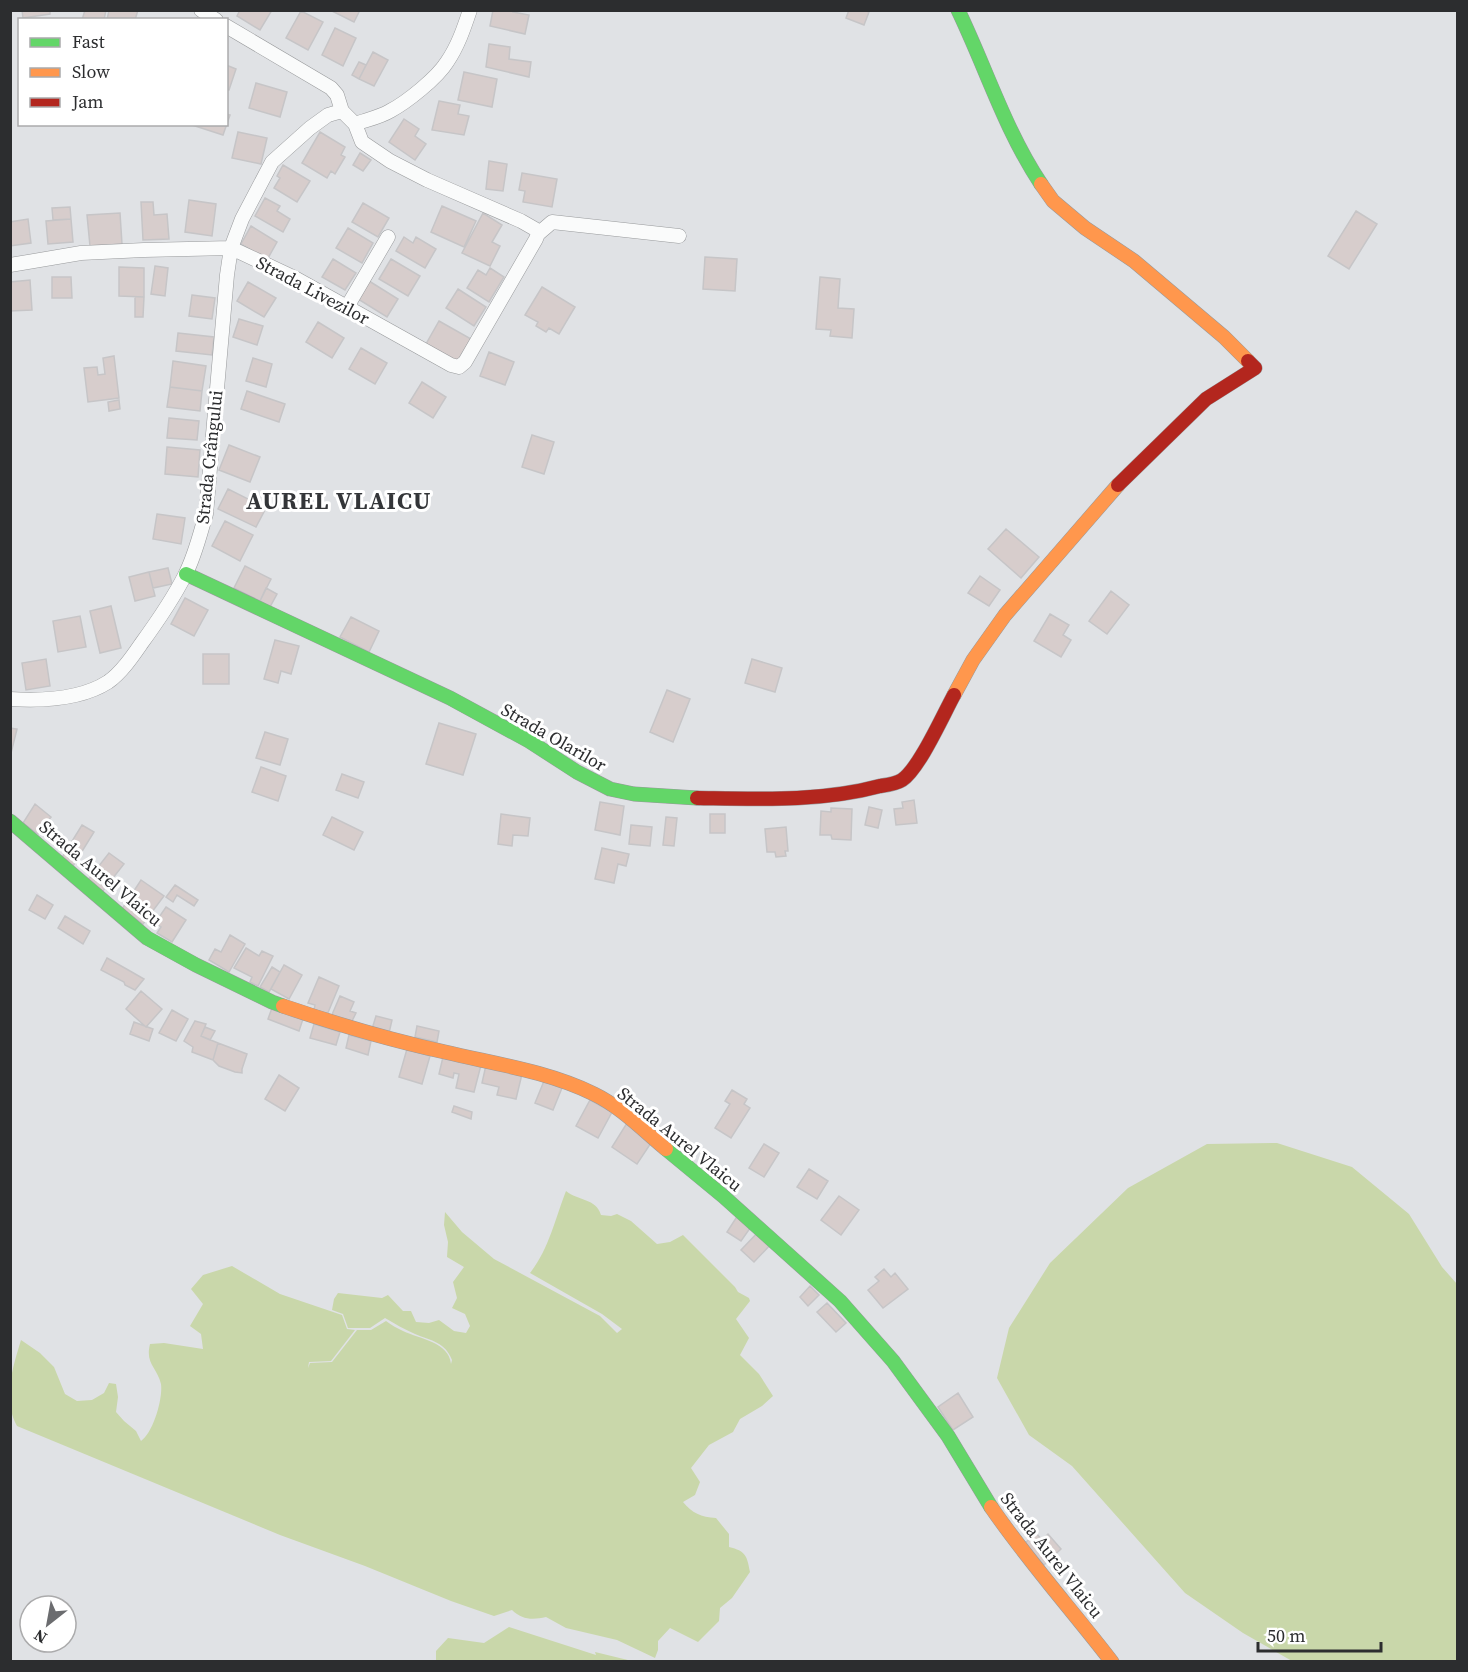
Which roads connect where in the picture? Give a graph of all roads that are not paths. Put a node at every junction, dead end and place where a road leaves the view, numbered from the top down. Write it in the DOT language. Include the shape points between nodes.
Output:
graph roads {
  1 [pos="470,10"];
  2 [pos="958,10"];
  3 [pos="228,27"];
  4 [pos="342,111"];
  5 [pos="355,124"];
  6 [pos="679,236"];
  7 [pos="388,237"];
  8 [pos="537,237"];
  9 [pos="231,248"];
  10 [pos="10,265"];
  11 [pos="347,306"];
  12 [pos="186,574"];
  13 [pos="10,699"];
  14 [pos="10,821"];
  15 [pos="1112,1662"];
  1 -- 5 [label="street" via="459,42 433,77 389,112"];
  2 -- 12 [label="street, Strada Olarilor" via="1004,117 1025,159 1053,201 1134,261 1255,368 1206,399 1124,478 1005,615 973,660 914,769 901,781 859,792 753,799 678,798 610,789 450,698"];
  3 -- 4 [label="street" via="331,88"];
  4 -- 5 [label="street"];
  4 -- 9 [label="street, Strada Crângului" via="328,114 272,162"];
  5 -- 8 [label="street" via="362,142 390,160 521,221 535,229"];
  6 -- 8 [label="street" via="552,222"];
  7 -- 11 [label="street"];
  8 -- 11 [label="street, Strada Livezilor" via="459,367"];
  9 -- 10 [label="street, Strada Livezilor" via="81,254"];
  9 -- 11 [label="street, Strada Livezilor"];
  9 -- 12 [label="street, Strada Crângului" via="206,514"];
  12 -- 13 [label="street, Strada Crângului" via="149,633 108,681 63,697"];
  14 -- 15 [label="street, Strada Aurel Vlaicu" via="147,938 272,1002 366,1032 547,1075 616,1107 723,1196 840,1302 871,1336 948,1436 1010,1535"];
}
